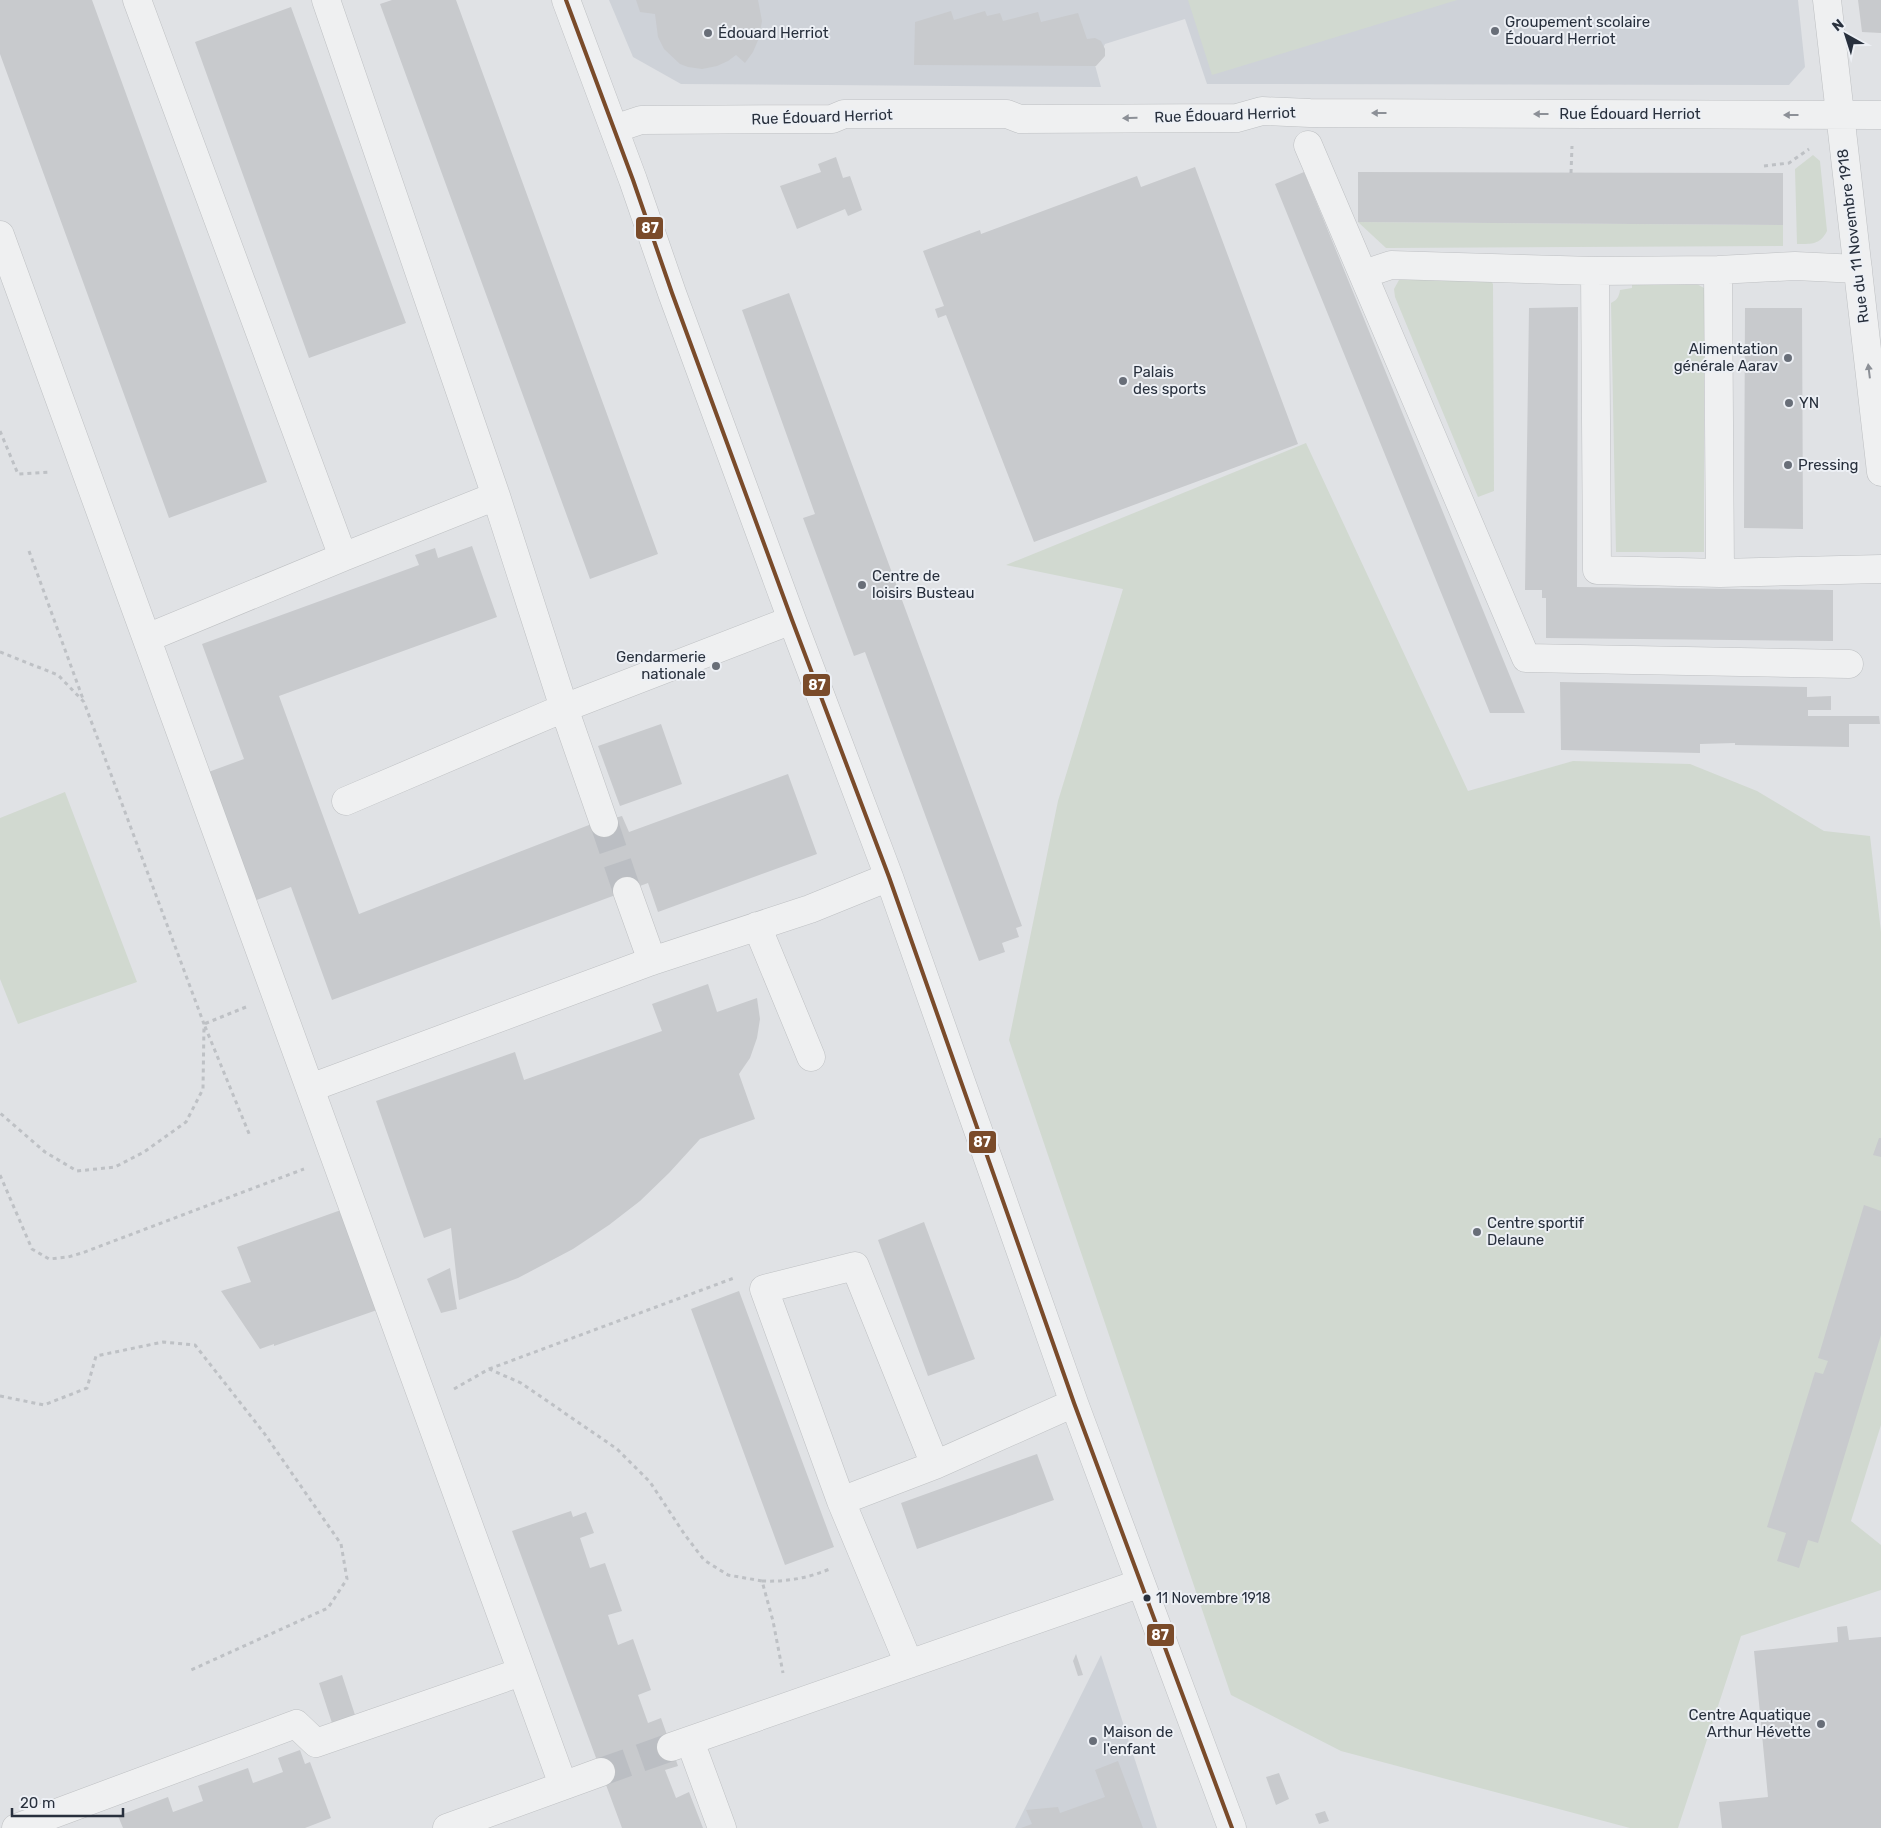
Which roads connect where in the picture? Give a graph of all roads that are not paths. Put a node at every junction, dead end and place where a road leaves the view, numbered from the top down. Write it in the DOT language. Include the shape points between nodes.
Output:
graph roads {
  1 [pos="137,0"];
  2 [pos="326,0"];
  3 [pos="566,0"];
  4 [pos="1826,0"];
  5 [pos="1840,115"];
  6 [pos="1881,115"];
  7 [pos="614,129"];
  8 [pos="1308,145"];
  9 [pos="0,235"];
  10 [pos="1858,269"];
  11 [pos="1718,270"];
  12 [pos="1595,271"];
  13 [pos="1364,274"];
  14 [pos="1881,472"];
  15 [pos="496,496"];
  16 [pos="343,557"];
  17 [pos="1881,569"];
  18 [pos="1720,573"];
  19 [pos="792,620"];
  20 [pos="147,638"];
  21 [pos="1848,664"];
  22 [pos="564,708"];
  23 [pos="346,801"];
  24 [pos="604,823"];
  25 [pos="889,876"];
  26 [pos="627,891"];
  27 [pos="757,926"];
  28 [pos="652,961"];
  29 [pos="811,1057"];
  30 [pos="310,1088"];
  31 [pos="1074,1403"];
  32 [pos="935,1464"];
  33 [pos="841,1501"];
  34 [pos="1141,1583"];
  35 [pos="909,1664"];
  36 [pos="521,1672"];
  37 [pos="601,1772"];
  38 [pos="562,1785"];
  39 [pos="16,1828"];
  40 [pos="447,1828"];
  41 [pos="722,1828"];
  42 [pos="1232,1828"];
  1 -- 16 [label="street"];
  2 -- 15 [label="street"];
  3 -- 7 [label="street"];
  4 -- 5 [label="street, Rue du 11 Novembre 1918"];
  5 -- 6 [label="street, Rue Édouard Herriot"];
  5 -- 7 [label="street, Rue Édouard Herriot, one-way" via="1310,113 1262,110 1237,118 1020,119 1007,114 844,114 832,119 641,120"];
  5 -- 10 [label="street, Rue du 11 Novembre 1918"];
  7 -- 19 [label="street"];
  8 -- 13 [label="street"];
  9 -- 20 [label="street"];
  10 -- 11 [label="street" via="1796,266"];
  14 -- 10 [label="street, Rue du 11 Novembre 1918, one-way"];
  11 -- 12 [label="street"];
  11 -- 18 [label="street"];
  12 -- 13 [label="street" via="1391,265"];
  12 -- 18 [label="street" via="1597,570"];
  13 -- 21 [label="street" via="1526,658"];
  15 -- 16 [label="street"];
  15 -- 22 [label="street"];
  16 -- 20 [label="street"];
  17 -- 18 [label="street"];
  19 -- 22 [label="street"];
  19 -- 25 [label="street"];
  20 -- 30 [label="street"];
  22 -- 23 [label="street"];
  22 -- 24 [label="street"];
  25 -- 27 [label="street" via="810,909"];
  25 -- 31 [label="street"];
  26 -- 28 [label="street"];
  27 -- 28 [label="street"];
  27 -- 29 [label="street"];
  28 -- 30 [label="street"];
  30 -- 36 [label="street"];
  31 -- 32 [label="street"];
  31 -- 34 [label="street"];
  32 -- 33 [label="street"];
  32 -- 33 [label="street" via="855,1266 764,1289"];
  33 -- 35 [label="street"];
  34 -- 35 [label="street"];
  34 -- 42 [label="street"];
  35 -- 41 [label="street" via="680,1744"];
  36 -- 38 [label="street"];
  36 -- 39 [label="street" via="316,1743 296,1724"];
  37 -- 38 [label="street"];
  38 -- 40 [label="street"];
}
